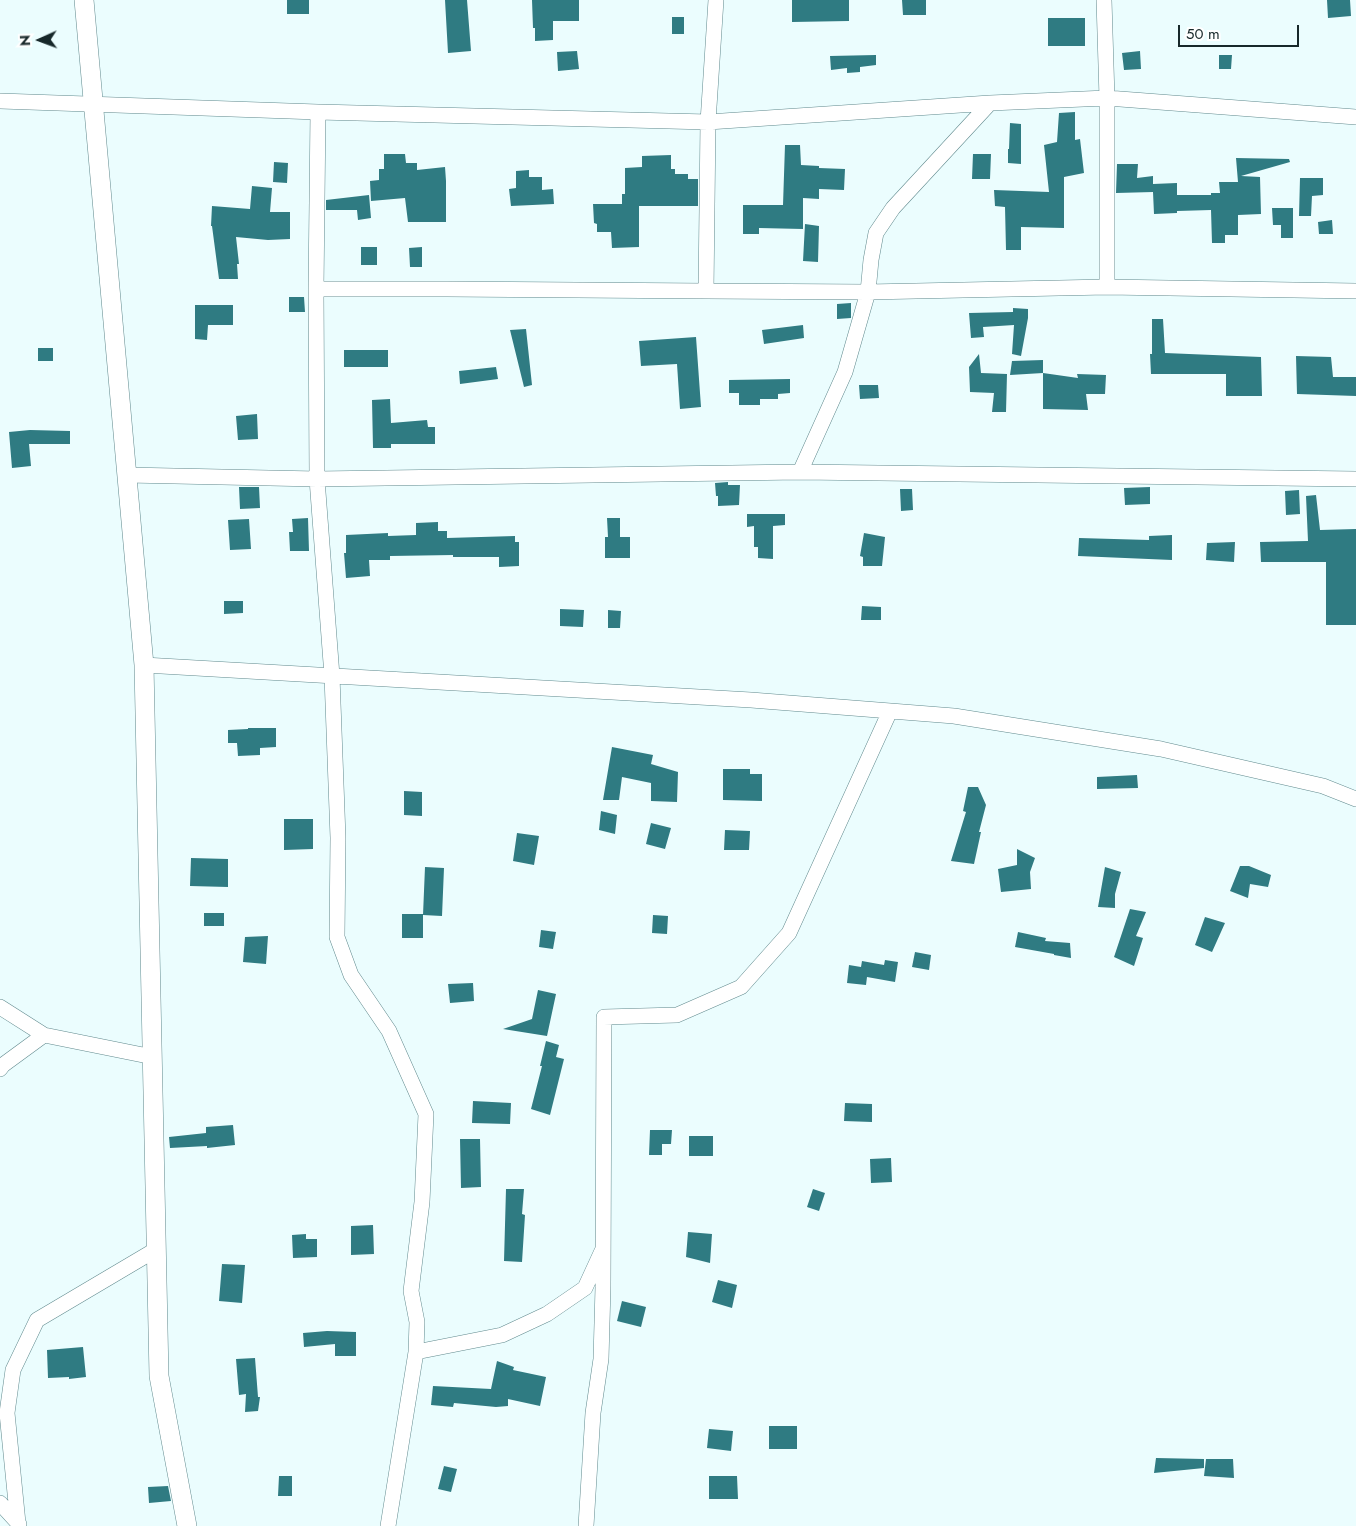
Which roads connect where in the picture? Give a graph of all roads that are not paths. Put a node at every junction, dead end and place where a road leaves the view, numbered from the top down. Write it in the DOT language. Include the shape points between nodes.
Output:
graph roads {
  1 [pos="84,0"];
  2 [pos="716,0"];
  3 [pos="1104,0"];
  4 [pos="1107,98"];
  5 [pos="0,101"];
  6 [pos="990,103"];
  7 [pos="93,104"];
  8 [pos="318,112"];
  9 [pos="1356,117"];
  10 [pos="708,122"];
  11 [pos="1107,287"];
  12 [pos="316,289"];
  13 [pos="706,291"];
  14 [pos="1356,291"];
  15 [pos="868,292"];
  16 [pos="800,472"];
  17 [pos="127,474"];
  18 [pos="317,479"];
  19 [pos="1356,479"];
  20 [pos="144,665"];
  21 [pos="332,676"];
  22 [pos="890,711"];
  23 [pos="1356,799"];
  24 [pos="0,1007"];
  25 [pos="44,1035"];
  26 [pos="153,1057"];
  27 [pos="0,1069"];
  28 [pos="603,1175"];
  29 [pos="157,1249"];
  30 [pos="416,1352"];
  31 [pos="0,1503"];
  32 [pos="21,1524"];
  33 [pos="187,1526"];
  34 [pos="388,1526"];
  35 [pos="586,1526"];
  1 -- 7 [label="street"];
  2 -- 10 [label="street"];
  3 -- 4 [label="street"];
  4 -- 6 [label="street"];
  4 -- 9 [label="street"];
  4 -- 11 [label="street"];
  5 -- 7 [label="street"];
  6 -- 10 [label="street"];
  6 -- 15 [label="street" via="894,208 876,233"];
  7 -- 8 [label="street"];
  7 -- 17 [label="street"];
  8 -- 10 [label="street"];
  8 -- 12 [label="street"];
  10 -- 13 [label="street"];
  11 -- 14 [label="street"];
  11 -- 15 [label="street"];
  12 -- 13 [label="street"];
  12 -- 18 [label="street"];
  13 -- 15 [label="street"];
  15 -- 16 [label="street" via="845,372"];
  16 -- 18 [label="street"];
  16 -- 19 [label="street"];
  17 -- 18 [label="street"];
  17 -- 20 [label="street"];
  18 -- 21 [label="street"];
  20 -- 21 [label="street"];
  20 -- 26 [label="street"];
  21 -- 22 [label="street"];
  21 -- 30 [label="street" via="338,838 337,937 351,975 388,1031 426,1114 422,1202 411,1290 417,1322"];
  22 -- 23 [label="street" via="954,716 1161,750 1323,786"];
  22 -- 28 [label="street" via="789,933 741,987 677,1015 604,1017"];
  24 -- 25 [label="street"];
  25 -- 26 [label="street"];
  25 -- 27 [label="street"];
  26 -- 29 [label="street"];
  28 -- 30 [label="street" via="603,1249 585,1288 547,1314 502,1335"];
  28 -- 35 [label="street" via="601,1359 593,1413"];
  29 -- 32 [label="street" via="37,1320 13,1370 7,1413"];
  29 -- 33 [label="street" via="160,1376"];
  30 -- 34 [label="street"];
  31 -- 32 [label="street"];
}
